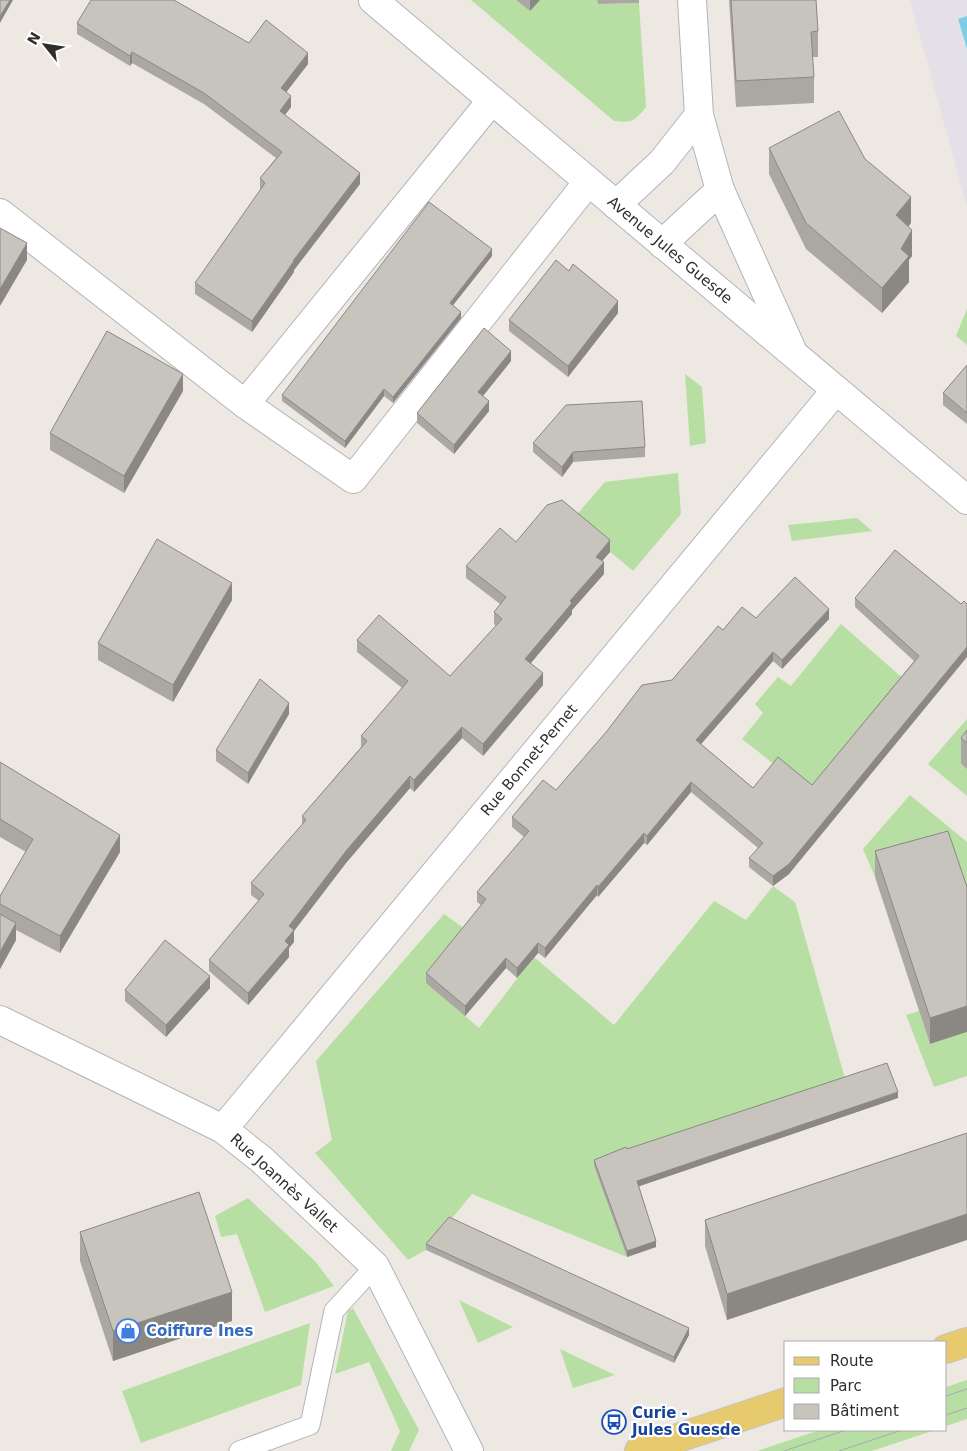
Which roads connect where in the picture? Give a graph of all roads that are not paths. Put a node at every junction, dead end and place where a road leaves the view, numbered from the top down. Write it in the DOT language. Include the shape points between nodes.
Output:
graph roads {
  1 [pos="373,0"];
  2 [pos="692,0"];
  3 [pos="492,100"];
  4 [pos="699,115"];
  5 [pos="588,182"];
  6 [pos="720,190"];
  7 [pos="616,205"];
  8 [pos="0,213"];
  9 [pos="662,244"];
  10 [pos="794,355"];
  11 [pos="836,390"];
  12 [pos="244,404"];
  13 [pos="967,500"];
  14 [pos="0,1020"];
  15 [pos="223,1129"];
  16 [pos="375,1266"];
  17 [pos="967,1342"];
  18 [pos="947,1349"];
  19 [pos="784,1403"];
  20 [pos="239,1451"];
  21 [pos="469,1451"];
  22 [pos="638,1451"];
  1 -- 3 [label="street, Avenue Jules Guesde"];
  2 -- 4 [label="street"];
  3 -- 5 [label="street, Avenue Jules Guesde"];
  3 -- 12 [label="street"];
  4 -- 6 [label="street"];
  4 -- 7 [label="street" via="662,162"];
  5 -- 7 [label="street, Avenue Jules Guesde"];
  5 -- 12 [label="street" via="352,479"];
  6 -- 9 [label="street"];
  6 -- 10 [label="street"];
  7 -- 9 [label="street, Avenue Jules Guesde"];
  8 -- 12 [label="street"];
  9 -- 10 [label="street, Avenue Jules Guesde"];
  10 -- 11 [label="street, Avenue Jules Guesde"];
  11 -- 13 [label="street, Avenue Jules Guesde"];
  11 -- 15 [label="street, Rue Bonnet-Pernet"];
  14 -- 15 [label="street, Rue Joannès Vallet"];
  15 -- 16 [label="street, Rue Joannès Vallet" via="262,1160"];
  16 -- 20 [label="lane" via="334,1310 310,1425"];
  16 -- 21 [label="street, Rue Joannès Vallet"];
  17 -- 18 [label="main road"];
  19 -- 22 [label="main road"];
}
